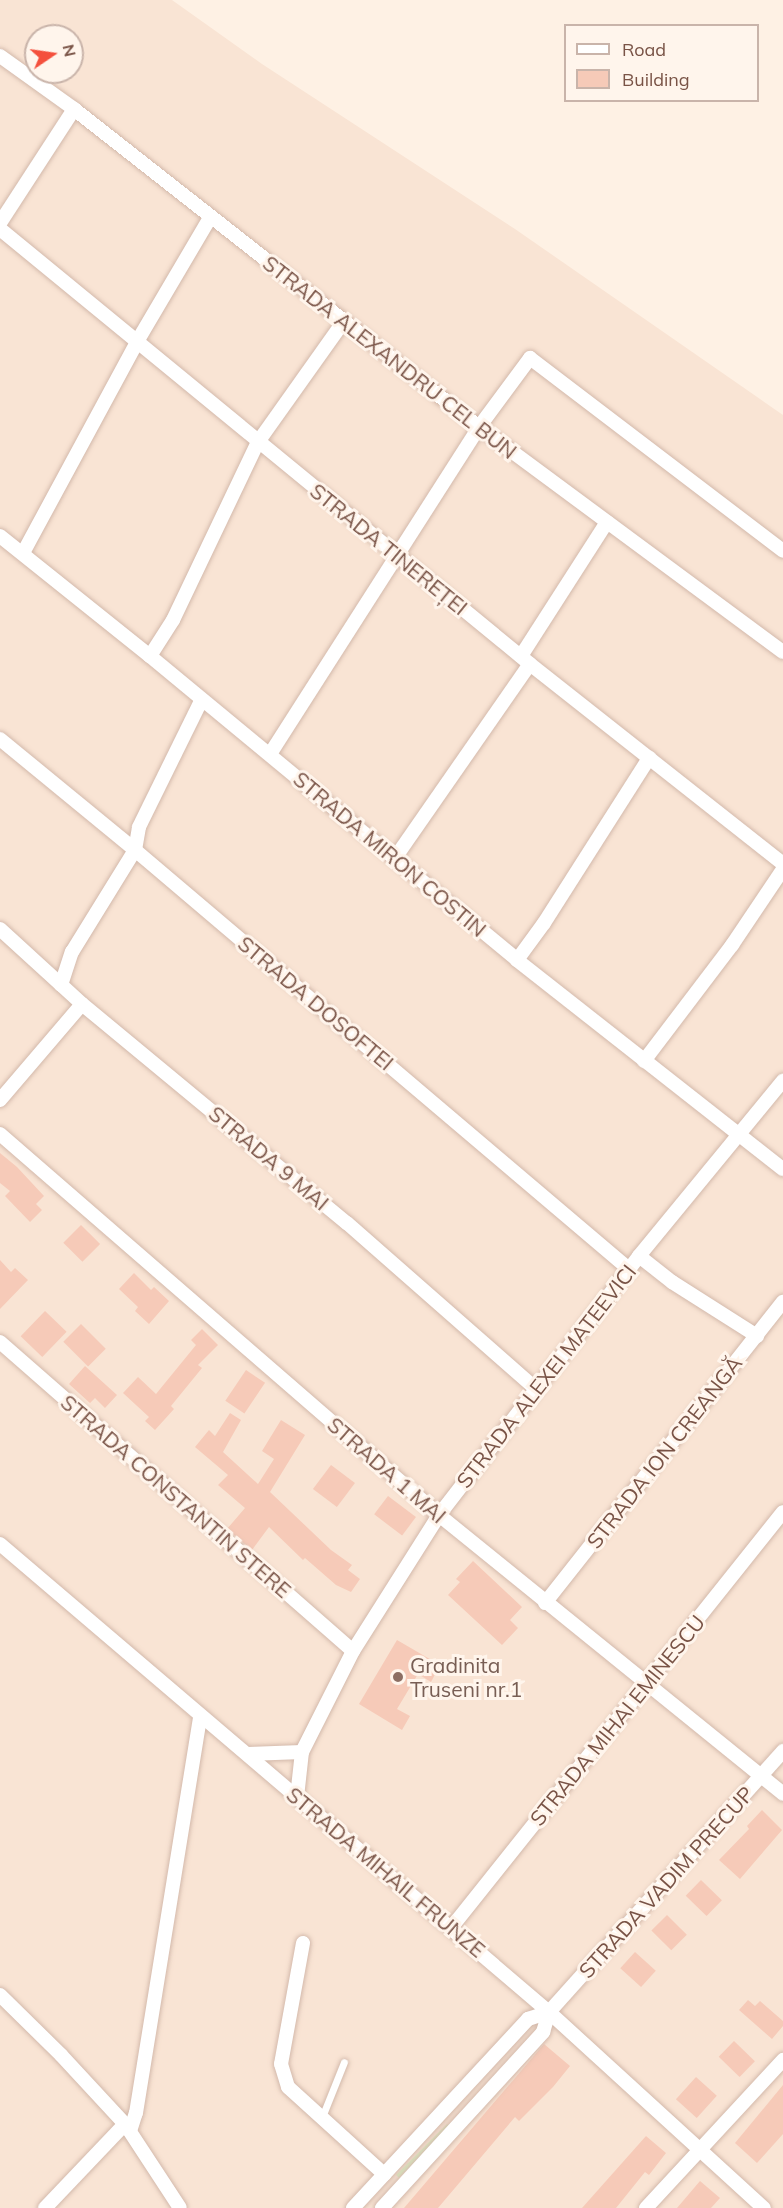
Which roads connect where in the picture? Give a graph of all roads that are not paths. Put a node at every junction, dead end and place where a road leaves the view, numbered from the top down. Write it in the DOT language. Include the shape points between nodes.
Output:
graph roads {
  1 [pos="0,56"];
  2 [pos="74,109"];
  3 [pos="210,218"];
  4 [pos="0,223"];
  5 [pos="0,229"];
  6 [pos="344,321"];
  7 [pos="138,340"];
  8 [pos="479,427"];
  9 [pos="258,442"];
  10 [pos="607,522"];
  11 [pos="0,536"];
  12 [pos="783,551"];
  13 [pos="23,553"];
  14 [pos="397,556"];
  15 [pos="783,652"];
  16 [pos="150,656"];
  17 [pos="525,660"];
  18 [pos="201,701"];
  19 [pos="0,739"];
  20 [pos="270,754"];
  21 [pos="649,758"];
  22 [pos="135,850"];
  23 [pos="395,858"];
  24 [pos="783,864"];
  25 [pos="783,869"];
  26 [pos="0,929"];
  27 [pos="517,960"];
  28 [pos="62,985"];
  29 [pos="82,1004"];
  30 [pos="644,1061"];
  31 [pos="783,1081"];
  32 [pos="0,1100"];
  33 [pos="739,1133"];
  34 [pos="0,1134"];
  35 [pos="783,1169"];
  36 [pos="639,1256"];
  37 [pos="630,1270"];
  38 [pos="783,1302"];
  39 [pos="757,1336"];
  40 [pos="0,1342"];
  41 [pos="536,1389"];
  42 [pos="783,1512"];
  43 [pos="439,1515"];
  44 [pos="0,1544"];
  45 [pos="545,1603"];
  46 [pos="353,1651"];
  47 [pos="647,1682"];
  48 [pos="200,1717"];
  49 [pos="302,1752"];
  50 [pos="783,1752"];
  51 [pos="248,1754"];
  52 [pos="761,1776"];
  53 [pos="783,1794"];
  54 [pos="297,1797"];
  55 [pos="451,1928"];
  56 [pos="303,1943"];
  57 [pos="0,1995"];
  58 [pos="549,2012"];
  59 [pos="783,2060"];
  60 [pos="344,2062"];
  61 [pos="322,2117"];
  62 [pos="128,2127"];
  63 [pos="699,2150"];
  64 [pos="384,2174"];
  65 [pos="45,2208"];
  66 [pos="180,2208"];
  67 [pos="353,2208"];
  68 [pos="382,2208"];
  69 [pos="646,2208"];
  70 [pos="764,2208"];
  1 -- 2 [label="street, STRADA ALEXANDRU CEL BUN"];
  2 -- 3 [label="street, STRADA ALEXANDRU CEL BUN"];
  2 -- 4 [label="street"];
  3 -- 6 [label="street, STRADA ALEXANDRU CEL BUN"];
  3 -- 7 [label="street"];
  5 -- 7 [label="street, STRADA TINEREȚEI"];
  6 -- 8 [label="street, STRADA ALEXANDRU CEL BUN"];
  6 -- 9 [label="street"];
  7 -- 9 [label="street, STRADA TINEREȚEI"];
  7 -- 13 [label="street"];
  8 -- 10 [label="street, STRADA ALEXANDRU CEL BUN"];
  8 -- 12 [label="street" via="530,358"];
  8 -- 14 [label="street"];
  9 -- 14 [label="street, STRADA TINEREȚEI"];
  9 -- 16 [label="street" via="178,609"];
  10 -- 15 [label="street, STRADA ALEXANDRU CEL BUN"];
  10 -- 17 [label="street"];
  11 -- 13 [label="street, STRADA MIRON COSTIN"];
  13 -- 16 [label="street, STRADA MIRON COSTIN"];
  14 -- 17 [label="street, STRADA TINEREȚEI"];
  14 -- 20 [label="street"];
  16 -- 18 [label="street, STRADA MIRON COSTIN"];
  17 -- 21 [label="street, STRADA TINEREȚEI"];
  17 -- 23 [label="street"];
  18 -- 20 [label="street, STRADA MIRON COSTIN"];
  18 -- 22 [label="street" via="139,827"];
  19 -- 22 [label="street, STRADA DOSOFTEI"];
  20 -- 23 [label="street, STRADA MIRON COSTIN"];
  21 -- 24 [label="street, STRADA TINEREȚEI"];
  21 -- 27 [label="street"];
  22 -- 28 [label="street" via="72,952"];
  22 -- 37 [label="street, STRADA DOSOFTEI"];
  23 -- 27 [label="street, STRADA MIRON COSTIN"];
  25 -- 30 [label="street" via="732,945"];
  26 -- 28 [label="street, STRADA 9 MAI"];
  27 -- 30 [label="street, STRADA MIRON COSTIN"];
  28 -- 29 [label="street, STRADA 9 MAI"];
  29 -- 32 [label="street"];
  29 -- 41 [label="street, STRADA 9 MAI" via="347,1223"];
  30 -- 33 [label="street, STRADA MIRON COSTIN"];
  31 -- 33 [label="street, STRADA ALEXEI MATEEVICI"];
  33 -- 35 [label="street, STRADA MIRON COSTIN"];
  33 -- 36 [label="street, STRADA ALEXEI MATEEVICI"];
  34 -- 43 [label="street, STRADA 1 MAI"];
  36 -- 37 [label="street, STRADA ALEXEI MATEEVICI"];
  36 -- 39 [label="street"];
  37 -- 41 [label="street, STRADA ALEXEI MATEEVICI"];
  38 -- 39 [label="street, STRADA ION CREANGĂ"];
  39 -- 45 [label="street, STRADA ION CREANGĂ"];
  40 -- 46 [label="street, STRADA CONSTANTIN STERE"];
  41 -- 43 [label="street, STRADA ALEXEI MATEEVICI"];
  42 -- 47 [label="street, STRADA MIHAI EMINESCU"];
  43 -- 45 [label="street, STRADA 1 MAI"];
  43 -- 46 [label="street, STRADA ALEXEI MATEEVICI"];
  44 -- 48 [label="street, STRADA MIHAIL FRUNZE"];
  45 -- 47 [label="street, STRADA 1 MAI"];
  46 -- 49 [label="street, STRADA ALEXEI MATEEVICI"];
  47 -- 52 [label="street, STRADA 1 MAI"];
  47 -- 55 [label="street, STRADA MIHAI EMINESCU"];
  48 -- 51 [label="street, STRADA MIHAIL FRUNZE"];
  48 -- 62 [label="street" via="136,2113"];
  49 -- 51 [label="street"];
  49 -- 54 [label="street, STRADA ALEXEI MATEEVICI"];
  50 -- 52 [label="street, STRADA VADIM PRECUP"];
  51 -- 54 [label="street, STRADA MIHAIL FRUNZE"];
  52 -- 53 [label="street, STRADA 1 MAI"];
  52 -- 58 [label="street, STRADA VADIM PRECUP"];
  54 -- 55 [label="street, STRADA MIHAIL FRUNZE"];
  55 -- 58 [label="street, STRADA MIHAIL FRUNZE"];
  56 -- 61 [label="street" via="281,2064 288,2087"];
  57 -- 62 [label="street"];
  58 -- 63 [label="street, STRADA MIHAIL FRUNZE"];
  58 -- 64 [label="street, STRADA VADIM PRECUP" via="528,2019"];
  58 -- 68 [label="street, STRADA VADIM PRECUP" via="543,2032"];
  59 -- 63 [label="street"];
  60 -- 61 [label="lane"];
  61 -- 64 [label="street"];
  62 -- 65 [label="street"];
  62 -- 66 [label="street"];
  63 -- 69 [label="street"];
  63 -- 70 [label="street, STRADA MIHAIL FRUNZE"];
  64 -- 67 [label="street, STRADA VADIM PRECUP"];
}
